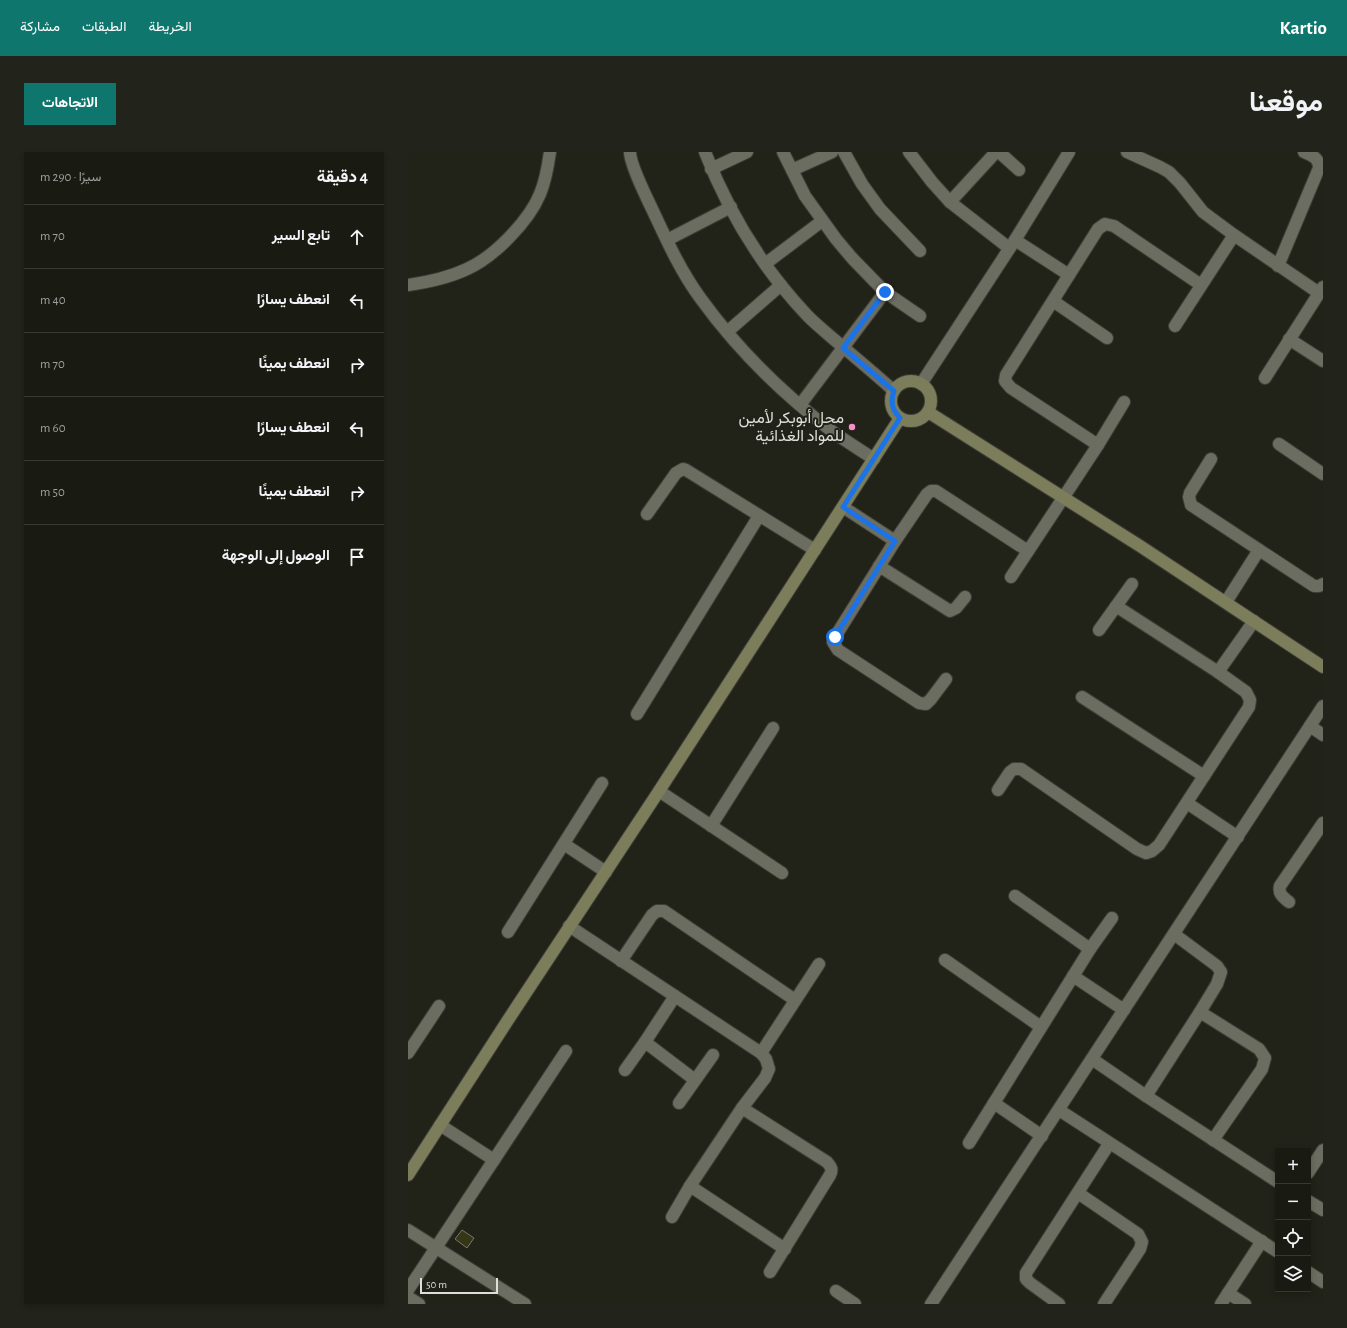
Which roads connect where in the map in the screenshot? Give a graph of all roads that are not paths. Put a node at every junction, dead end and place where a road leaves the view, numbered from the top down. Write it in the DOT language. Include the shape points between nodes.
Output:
graph roads {
  1 [pos="550,152"];
  2 [pos="630,152"];
  3 [pos="705,152"];
  4 [pos="747,152"];
  5 [pos="783,152"];
  6 [pos="832,152"];
  7 [pos="844,152"];
  8 [pos="909,152"];
  9 [pos="997,152"];
  10 [pos="1069,152"];
  11 [pos="1127,152"];
  12 [pos="1304,152"];
  13 [pos="711,169"];
  14 [pos="792,170"];
  15 [pos="1019,170"];
  16 [pos="950,202"];
  17 [pos="731,207"];
  18 [pos="822,221"];
  19 [pos="1234,235"];
  20 [pos="666,240"];
  21 [pos="1012,244"];
  22 [pos="920,251"];
  23 [pos="764,264"];
  24 [pos="1278,266"];
  25 [pos="1069,275"];
  26 [pos="408,285"];
  27 [pos="781,285"];
  28 [pos="1201,285"];
  29 [pos="1321,290"];
  30 [pos="885,292"];
  31 [pos="1053,301"];
  32 [pos="920,316"];
  33 [pos="1175,326"];
  34 [pos="727,332"];
  35 [pos="1107,338"];
  36 [pos="1289,339"];
  37 [pos="843,348"];
  38 [pos="1323,361"];
  39 [pos="1265,378"];
  40 [pos="921,384"];
  41 [pos="894,391"];
  42 [pos="1124,402"];
  43 [pos="800,405"];
  44 [pos="928,412"];
  45 [pos="900,418"];
  46 [pos="1279,444"];
  47 [pos="1098,445"];
  48 [pos="874,459"];
  49 [pos="1211,459"];
  50 [pos="1323,474"];
  51 [pos="1063,497"];
  52 [pos="843,507"];
  53 [pos="647,514"];
  54 [pos="758,516"];
  55 [pos="895,541"];
  56 [pos="815,550"];
  57 [pos="1258,550"];
  58 [pos="1028,551"];
  59 [pos="879,566"];
  60 [pos="1011,577"];
  61 [pos="1132,584"];
  62 [pos="1323,584"];
  63 [pos="965,597"];
  64 [pos="1226,602"];
  65 [pos="1116,606"];
  66 [pos="1254,621"];
  67 [pos="1099,630"];
  68 [pos="1323,667"];
  69 [pos="1218,672"];
  70 [pos="946,679"];
  71 [pos="1082,697"];
  72 [pos="1323,706"];
  73 [pos="636,714"];
  74 [pos="1310,726"];
  75 [pos="773,728"];
  76 [pos="1323,735"];
  77 [pos="1204,776"];
  78 [pos="602,784"];
  79 [pos="998,790"];
  80 [pos="660,791"];
  81 [pos="1187,803"];
  82 [pos="1323,823"];
  83 [pos="711,826"];
  84 [pos="1238,837"];
  85 [pos="1319,840"];
  86 [pos="564,844"];
  87 [pos="606,872"];
  88 [pos="782,873"];
  89 [pos="1015,896"];
  90 [pos="1289,902"];
  91 [pos="1112,918"];
  92 [pos="569,926"];
  93 [pos="508,932"];
  94 [pos="1174,934"];
  95 [pos="1090,949"];
  96 [pos="945,960"];
  97 [pos="621,961"];
  98 [pos="819,964"];
  99 [pos="1073,976"];
  100 [pos="675,996"];
  101 [pos="795,1000"];
  102 [pos="439,1006"];
  103 [pos="1124,1010"];
  104 [pos="1200,1012"];
  105 [pos="1041,1027"];
  106 [pos="645,1042"];
  107 [pos="566,1051"];
  108 [pos="408,1053"];
  109 [pos="761,1053"];
  110 [pos="713,1055"];
  111 [pos="1092,1059"];
  112 [pos="625,1070"];
  113 [pos="695,1080"];
  114 [pos="1146,1096"];
  115 [pos="679,1103"];
  116 [pos="994,1103"];
  117 [pos="742,1108"];
  118 [pos="1059,1110"];
  119 [pos="440,1125"];
  120 [pos="1042,1136"];
  121 [pos="1213,1140"];
  122 [pos="969,1143"];
  123 [pos="1109,1144"];
  124 [pos="1323,1150"];
  125 [pos="494,1160"];
  126 [pos="1311,1168"];
  127 [pos="408,1174"];
  128 [pos="1275,1180"];
  129 [pos="690,1186"];
  130 [pos="1078,1193"];
  131 [pos="1311,1203"];
  132 [pos="1323,1210"];
  133 [pos="672,1217"];
  134 [pos="408,1230"];
  135 [pos="1262,1241"];
  136 [pos="436,1247"];
  137 [pos="785,1250"];
  138 [pos="1275,1250"];
  139 [pos="770,1272"];
  140 [pos="1311,1274"];
  141 [pos="1323,1282"];
  142 [pos="408,1290"];
  143 [pos="836,1291"];
  144 [pos="1228,1293"];
  145 [pos="408,1297"];
  146 [pos="419,1304"];
  147 [pos="525,1304"];
  148 [pos="855,1304"];
  149 [pos="931,1304"];
  150 [pos="1059,1304"];
  151 [pos="1104,1304"];
  152 [pos="1220,1304"];
  153 [pos="1245,1304"];
  1 -- 26 [label="street" via="540,194 529,213 497,249 468,269 439,280"];
  2 -- 20 [label="street"];
  3 -- 13 [label="street"];
  4 -- 13 [label="street"];
  5 -- 14 [label="street"];
  6 -- 14 [label="street"];
  7 -- 22 [label="street" via="880,209"];
  8 -- 16 [label="street"];
  9 -- 15 [label="street"];
  9 -- 16 [label="street"];
  10 -- 21 [label="street"];
  11 -- 19 [label="street" via="1169,172 1203,212"];
  12 -- 24 [label="street" via="1314,156 1319,162 1319,168"];
  13 -- 17 [label="street"];
  14 -- 18 [label="street"];
  16 -- 21 [label="street"];
  17 -- 20 [label="street"];
  17 -- 23 [label="street"];
  18 -- 23 [label="street"];
  18 -- 30 [label="street" via="852,258"];
  19 -- 24 [label="street"];
  19 -- 28 [label="street"];
  20 -- 34 [label="street" via="700,298"];
  21 -- 25 [label="street"];
  21 -- 40 [label="street"];
  23 -- 27 [label="street"];
  24 -- 29 [label="street"];
  25 -- 28 [label="street" via="1098,229 1105,224 1114,226"];
  25 -- 31 [label="street"];
  27 -- 34 [label="street"];
  27 -- 37 [label="street" via="806,314"];
  28 -- 33 [label="street"];
  29 -- 36 [label="street"];
  30 -- 32 [label="street"];
  30 -- 37 [label="street"];
  31 -- 35 [label="street"];
  31 -- 47 [label="street" via="1006,375 1005,381 1011,388"];
  34 -- 43 [label="street" via="747,356"];
  36 -- 38 [label="street"];
  36 -- 39 [label="street"];
  37 -- 41 [label="street"];
  37 -- 43 [label="street"];
  40 -- 41 [label="main road" via="906,382"];
  40 -- 44 [label="main road" via="926,388 931,400"];
  41 -- 45 [label="main road" via="891,402"];
  42 -- 47 [label="street"];
  43 -- 48 [label="street"];
  44 -- 45 [label="main road" via="912,421"];
  44 -- 51 [label="main road"];
  45 -- 48 [label="main road"];
  46 -- 50 [label="street"];
  47 -- 51 [label="street"];
  48 -- 52 [label="main road"];
  49 -- 57 [label="street" via="1190,493 1189,502"];
  51 -- 58 [label="street"];
  51 -- 64 [label="main road"];
  52 -- 55 [label="street"];
  52 -- 56 [label="main road"];
  53 -- 54 [label="street" via="676,473 683,469"];
  54 -- 56 [label="street"];
  54 -- 73 [label="street"];
  55 -- 58 [label="street" via="927,494 936,491"];
  55 -- 59 [label="street"];
  56 -- 80 [label="main road"];
  57 -- 62 [label="street" via="1314,586"];
  57 -- 64 [label="street"];
  58 -- 60 [label="street"];
  59 -- 63 [label="street" via="950,611"];
  59 -- 70 [label="street" via="835,637 834,646 919,704 926,704"];
  61 -- 65 [label="street"];
  64 -- 66 [label="main road"];
  65 -- 67 [label="street"];
  65 -- 69 [label="street"];
  66 -- 68 [label="main road"];
  66 -- 69 [label="street"];
  69 -- 77 [label="street" via="1246,692 1250,700 1249,707"];
  71 -- 77 [label="street"];
  72 -- 74 [label="street"];
  74 -- 76 [label="street"];
  74 -- 84 [label="street"];
  75 -- 83 [label="street"];
  77 -- 81 [label="street"];
  78 -- 86 [label="street"];
  79 -- 81 [label="street" via="1010,772 1021,769 1146,853 1159,845"];
  80 -- 83 [label="street"];
  80 -- 87 [label="main road"];
  81 -- 84 [label="street"];
  82 -- 85 [label="street"];
  83 -- 88 [label="street"];
  84 -- 94 [label="street"];
  85 -- 90 [label="street" via="1280,886 1280,894"];
  86 -- 87 [label="street"];
  86 -- 93 [label="street"];
  87 -- 92 [label="main road"];
  89 -- 95 [label="street"];
  91 -- 95 [label="street"];
  92 -- 97 [label="street"];
  92 -- 119 [label="main road"];
  94 -- 103 [label="street"];
  94 -- 104 [label="street" via="1217,966 1221,972 1217,984"];
  95 -- 99 [label="street"];
  96 -- 105 [label="street"];
  97 -- 100 [label="street"];
  97 -- 101 [label="street" via="652,915 657,911 664,911"];
  98 -- 101 [label="street"];
  99 -- 103 [label="street"];
  99 -- 105 [label="street"];
  100 -- 106 [label="street"];
  100 -- 109 [label="street"];
  101 -- 109 [label="street"];
  102 -- 108 [label="street"];
  103 -- 111 [label="street"];
  104 -- 114 [label="street"];
  104 -- 121 [label="street" via="1259,1049 1265,1058 1262,1069"];
  105 -- 116 [label="street"];
  106 -- 112 [label="street"];
  106 -- 113 [label="street"];
  107 -- 125 [label="street"];
  109 -- 117 [label="street" via="769,1069"];
  110 -- 113 [label="street"];
  111 -- 114 [label="street"];
  111 -- 118 [label="street"];
  113 -- 115 [label="street"];
  114 -- 121 [label="street"];
  116 -- 120 [label="street"];
  116 -- 122 [label="street"];
  117 -- 129 [label="street"];
  117 -- 137 [label="street" via="831,1167 830,1175"];
  118 -- 120 [label="street"];
  118 -- 123 [label="street"];
  119 -- 125 [label="street"];
  119 -- 127 [label="main road"];
  120 -- 149 [label="street"];
  121 -- 128 [label="street"];
  123 -- 130 [label="street"];
  123 -- 135 [label="street"];
  124 -- 126 [label="street"];
  125 -- 136 [label="street"];
  129 -- 133 [label="street"];
  129 -- 137 [label="street"];
  130 -- 150 [label="street" via="1026,1273 1026,1279 1030,1284"];
  130 -- 151 [label="street" via="1138,1234 1142,1242"];
  131 -- 132 [label="street"];
  134 -- 136 [label="street"];
  135 -- 138 [label="street"];
  135 -- 144 [label="street"];
  136 -- 142 [label="street"];
  136 -- 147 [label="street"];
  137 -- 139 [label="street"];
  140 -- 141 [label="street"];
  143 -- 148 [label="street"];
  144 -- 152 [label="street"];
  144 -- 153 [label="street"];
  145 -- 146 [label="street"];
}
